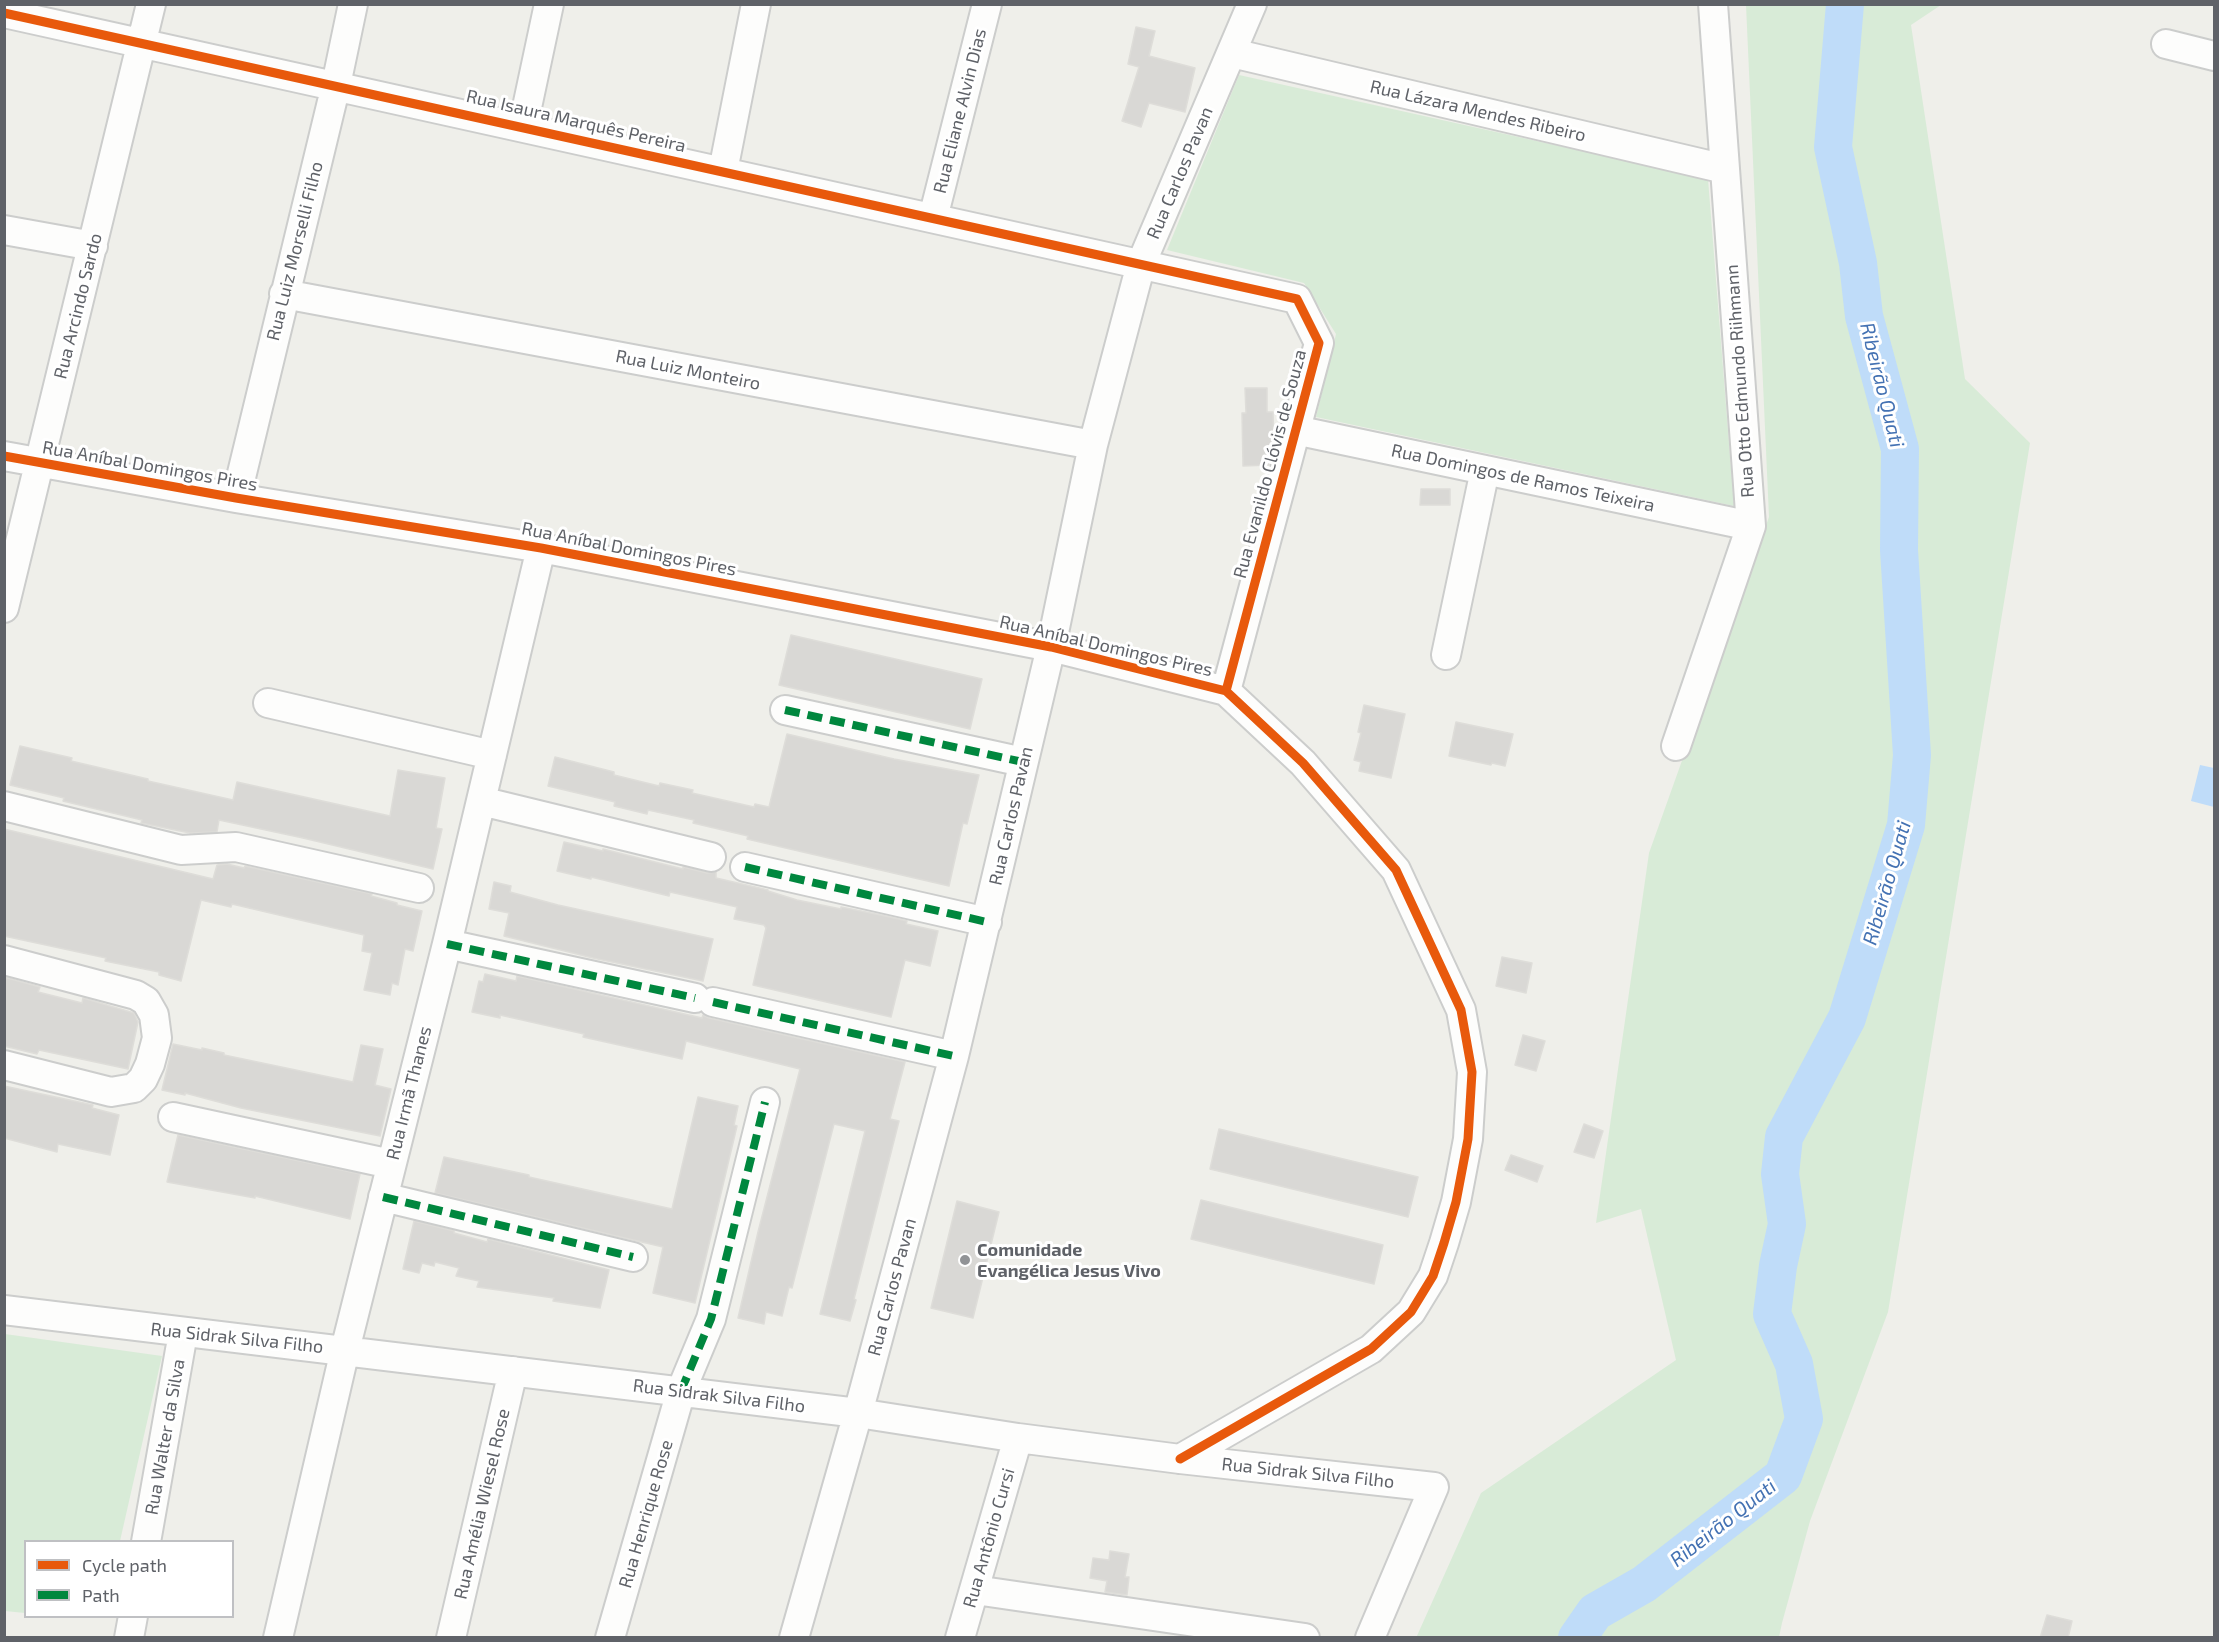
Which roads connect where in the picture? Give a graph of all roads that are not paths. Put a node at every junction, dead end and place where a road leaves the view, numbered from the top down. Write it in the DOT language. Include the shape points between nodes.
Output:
graph roads {
  1 [pos="151,4"];
  2 [pos="353,4"];
  3 [pos="549,4"];
  4 [pos="756,4"];
  5 [pos="987,4"];
  6 [pos="1252,4"];
  7 [pos="1713,4"];
  8 [pos="4,13"];
  9 [pos="142,42"];
  10 [pos="2166,44"];
  11 [pos="1232,53"];
  12 [pos="2214,56"];
  13 [pos="336,85"];
  14 [pos="523,126"];
  15 [pos="1725,169"];
  16 [pos="723,171"];
  17 [pos="933,218"];
  18 [pos="4,230"];
  19 [pos="93,246"];
  20 [pos="1140,264"];
  21 [pos="284,294"];
  22 [pos="1296,430"];
  23 [pos="1093,446"];
  24 [pos="4,456"];
  25 [pos="40,463"];
  26 [pos="1485,470"];
  27 [pos="236,498"];
  28 [pos="1751,526"];
  29 [pos="542,548"];
  30 [pos="4,608"];
  31 [pos="1052,647"];
  32 [pos="1446,655"];
  33 [pos="1226,691"];
  34 [pos="268,703"];
  35 [pos="784,710"];
  36 [pos="1676,746"];
  37 [pos="492,755"];
  38 [pos="1023,762"];
  39 [pos="481,801"];
  40 [pos="4,806"];
  41 [pos="711,857"];
  42 [pos="745,867"];
  43 [pos="419,888"];
  44 [pos="987,922"];
  45 [pos="447,944"];
  46 [pos="4,960"];
  47 [pos="954,1056"];
  48 [pos="4,1065"];
  49 [pos="765,1102"];
  50 [pos="173,1117"];
  51 [pos="391,1164"];
  52 [pos="383,1197"];
  53 [pos="633,1257"];
  54 [pos="4,1311"];
  55 [pos="183,1333"];
  56 [pos="345,1350"];
  57 [pos="513,1371"];
  58 [pos="681,1391"];
  59 [pos="858,1413"];
  60 [pos="1018,1438"];
  61 [pos="1180,1459"];
  62 [pos="146,1540"];
  63 [pos="975,1590"];
  64 [pos="133,1618"];
  65 [pos="129,1638"];
  66 [pos="278,1638"];
  67 [pos="451,1638"];
  68 [pos="610,1638"];
  69 [pos="794,1638"];
  70 [pos="960,1638"];
  71 [pos="1305,1638"];
  72 [pos="1370,1638"];
  1 -- 9 [label="street, Rua Arcindo Sardo"];
  2 -- 13 [label="street, Rua Luiz Morselli Filho"];
  3 -- 14 [label="street"];
  4 -- 16 [label="street"];
  5 -- 17 [label="street, Rua Eliane Alvin Dias"];
  6 -- 11 [label="street, Rua Carlos Pavan"];
  7 -- 15 [label="street, Rua Otto Edmundo Riihmann"];
  8 -- 9 [label="street, Rua Isaura Marquês Pereira"];
  9 -- 13 [label="street, Rua Isaura Marquês Pereira"];
  9 -- 19 [label="street, Rua Arcindo Sardo"];
  10 -- 12 [label="street"];
  11 -- 15 [label="street, Rua Lázara Mendes Ribeiro"];
  11 -- 20 [label="street, Rua Carlos Pavan"];
  13 -- 14 [label="street, Rua Isaura Marquês Pereira"];
  13 -- 21 [label="street, Rua Luiz Morselli Filho"];
  14 -- 16 [label="street, Rua Isaura Marquês Pereira"];
  15 -- 28 [label="street, Rua Otto Edmundo Riihmann"];
  16 -- 17 [label="street, Rua Isaura Marquês Pereira"];
  17 -- 20 [label="street, Rua Isaura Marquês Pereira"];
  18 -- 19 [label="street"];
  19 -- 25 [label="street, Rua Arcindo Sardo"];
  20 -- 22 [label="street, Rua Evanildo Clóvis de Souza" via="1297,298 1319,343"];
  20 -- 23 [label="street, Rua Carlos Pavan"];
  21 -- 23 [label="street, Rua Luiz Monteiro"];
  21 -- 27 [label="street, Rua Luiz Morselli Filho"];
  22 -- 26 [label="street, Rua Domingos de Ramos Teixeira"];
  22 -- 33 [label="street, Rua Evanildo Clóvis de Souza"];
  23 -- 31 [label="street, Rua Carlos Pavan"];
  24 -- 25 [label="street, Rua Aníbal Domingos Pires"];
  25 -- 27 [label="street, Rua Aníbal Domingos Pires"];
  25 -- 30 [label="street, Rua Arcindo Sardo"];
  26 -- 28 [label="street, Rua Domingos de Ramos Teixeira"];
  26 -- 32 [label="street"];
  27 -- 29 [label="street, Rua Aníbal Domingos Pires"];
  28 -- 36 [label="street, Rua Otto Edmundo Riihmann"];
  29 -- 31 [label="street, Rua Aníbal Domingos Pires"];
  29 -- 37 [label="street, Rua Irmã Thanes"];
  31 -- 33 [label="street, Rua Aníbal Domingos Pires"];
  31 -- 38 [label="street, Rua Carlos Pavan"];
  33 -- 61 [label="street, Rua Aníbal Domingos Pires" via="1303,763 1396,870 1461,1010 1472,1072 1468,1139 1444,1243 1433,1276 1411,1312 1371,1349"];
  34 -- 37 [label="street"];
  35 -- 38 [label="street"];
  37 -- 39 [label="street, Rua Irmã Thanes"];
  38 -- 44 [label="street, Rua Carlos Pavan"];
  39 -- 41 [label="street"];
  39 -- 45 [label="street, Rua Irmã Thanes"];
  40 -- 43 [label="street" via="181,850 236,847"];
  42 -- 44 [label="street"];
  44 -- 47 [label="street, Rua Carlos Pavan"];
  45 -- 47 [label="street"];
  45 -- 51 [label="street, Rua Irmã Thanes"];
  46 -- 48 [label="street" via="136,995 146,1001 157,1026 150,1064 134,1088 111,1092"];
  47 -- 59 [label="street, Rua Carlos Pavan"];
  49 -- 58 [label="street, Rua Henrique Rose" via="711,1319"];
  50 -- 51 [label="street"];
  51 -- 52 [label="street, Rua Irmã Thanes"];
  52 -- 53 [label="street"];
  52 -- 56 [label="street, Rua Irmã Thanes"];
  54 -- 55 [label="street, Rua Sidrak Silva Filho"];
  55 -- 56 [label="street, Rua Sidrak Silva Filho"];
  55 -- 62 [label="street, Rua Walter da Silva"];
  56 -- 57 [label="street, Rua Sidrak Silva Filho"];
  56 -- 66 [label="street, Rua Irmã Thanes"];
  57 -- 58 [label="street, Rua Sidrak Silva Filho"];
  57 -- 67 [label="street, Rua Amélia Wiesel Rose"];
  58 -- 59 [label="street, Rua Sidrak Silva Filho"];
  58 -- 68 [label="street, Rua Henrique Rose"];
  59 -- 60 [label="street, Rua Sidrak Silva Filho"];
  59 -- 69 [label="street, Rua Carlos Pavan"];
  60 -- 61 [label="street, Rua Sidrak Silva Filho"];
  60 -- 63 [label="street, Rua Antônio Cursi"];
  61 -- 72 [label="street, Rua Sidrak Silva Filho" via="1434,1486"];
  63 -- 70 [label="street, Rua Antônio Cursi"];
  63 -- 71 [label="street"];
  64 -- 65 [label="street"];
}
